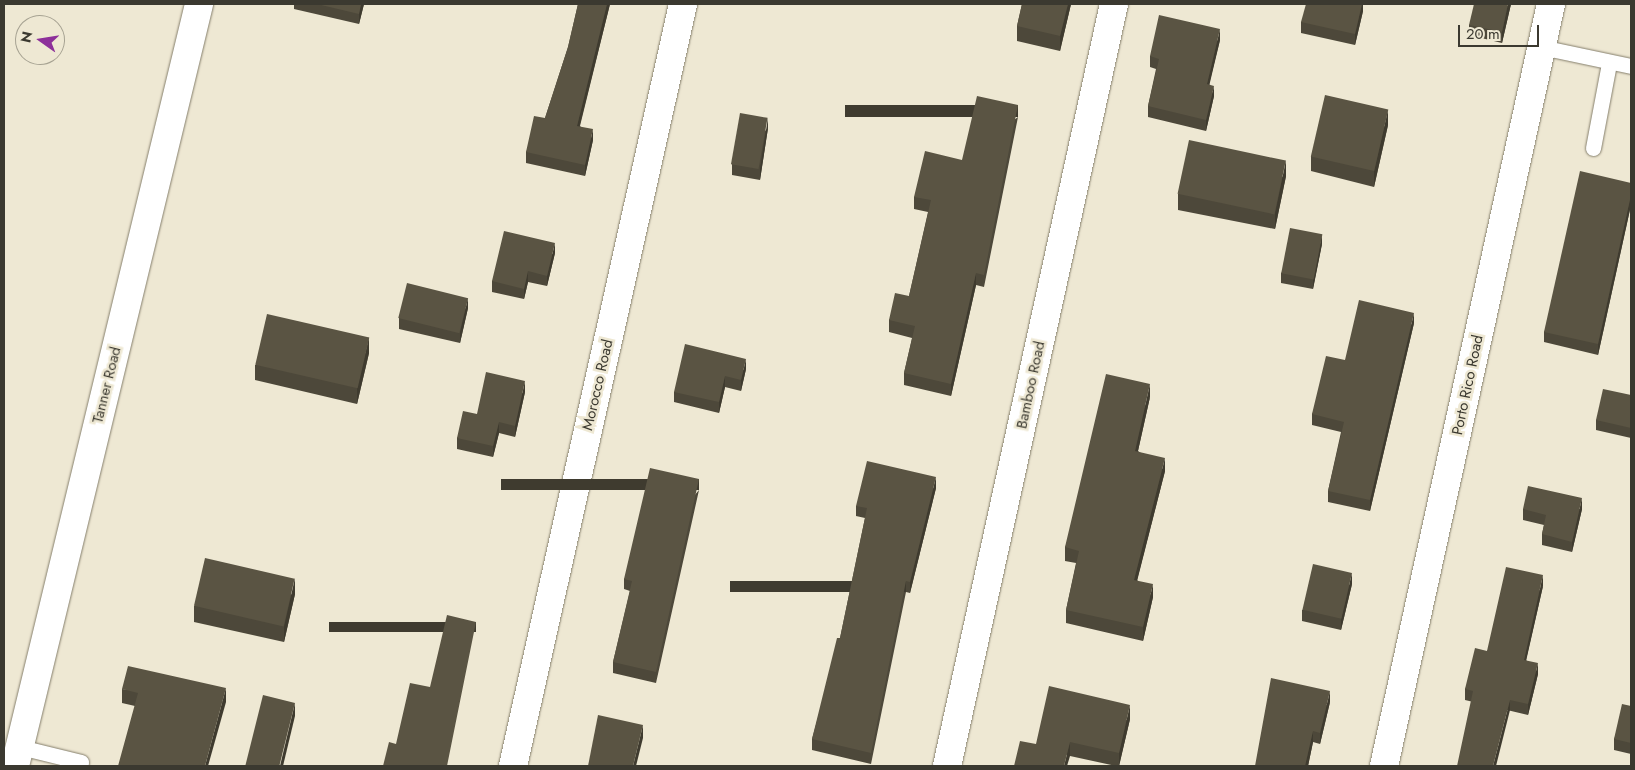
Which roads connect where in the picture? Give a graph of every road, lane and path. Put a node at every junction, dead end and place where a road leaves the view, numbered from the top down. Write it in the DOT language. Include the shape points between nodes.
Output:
graph roads {
  1 [pos="199,4"];
  2 [pos="683,4"];
  3 [pos="1114,4"];
  4 [pos="1551,4"];
  5 [pos="1542,47"];
  6 [pos="1609,63"];
  7 [pos="1631,66"];
  8 [pos="1593,148"];
  9 [pos="17,756"];
  10 [pos="81,762"];
  11 [pos="513,766"];
  12 [pos="947,766"];
  13 [pos="1384,766"];
  1 -- 9 [label="street, Tanner Road"];
  2 -- 11 [label="street, Morocco Road"];
  3 -- 12 [label="street, Bamboo Road"];
  4 -- 5 [label="street, Porto Rico Road"];
  5 -- 6 [label="lane"];
  5 -- 13 [label="street, Porto Rico Road"];
  6 -- 7 [label="lane"];
  6 -- 8 [label="lane"];
  9 -- 10 [label="lane"];
}
